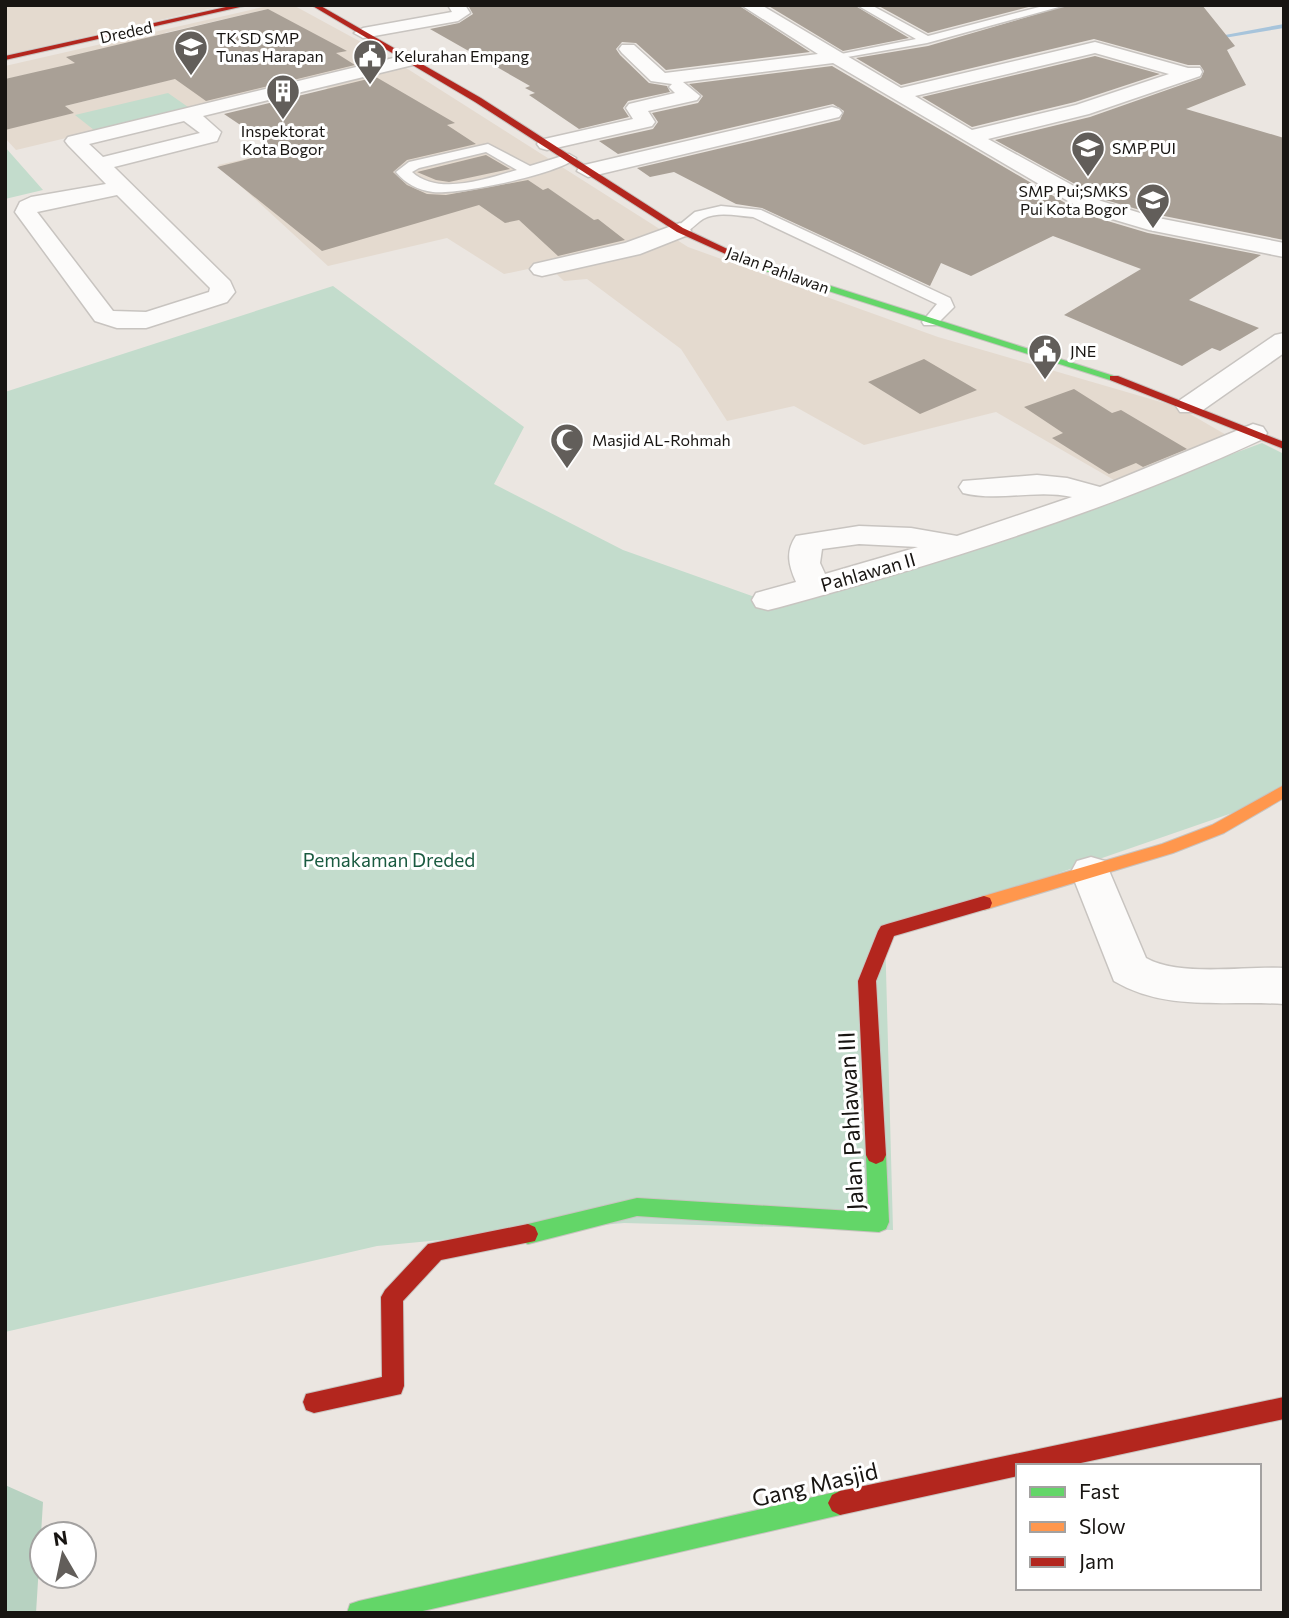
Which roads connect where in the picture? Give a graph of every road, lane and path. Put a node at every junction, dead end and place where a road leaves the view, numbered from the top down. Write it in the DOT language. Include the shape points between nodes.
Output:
graph roads {
  1 [pos="246,5"];
  2 [pos="314,5"];
  3 [pos="456,5"];
  4 [pos="749,5"];
  5 [pos="885,5"];
  6 [pos="1061,5"];
  7 [pos="866,7"];
  8 [pos="363,33"];
  9 [pos="928,40"];
  10 [pos="628,49"];
  11 [pos="840,57"];
  12 [pos="5,58"];
  13 [pos="410,60"];
  14 [pos="670,79"];
  15 [pos="901,94"];
  16 [pos="187,113"];
  17 [pos="832,113"];
  18 [pos="969,137"];
  19 [pos="547,144"];
  20 [pos="569,158"];
  21 [pos="98,165"];
  22 [pos="527,170"];
  23 [pos="588,171"];
  24 [pos="121,188"];
  25 [pos="680,230"];
  26 [pos="1284,250"];
  27 [pos="542,269"];
  28 [pos="930,322"];
  29 [pos="1284,341"];
  30 [pos="1190,406"];
  31 [pos="1254,433"];
  32 [pos="1284,446"];
  33 [pos="974,487"];
  34 [pos="1097,496"];
  35 [pos="968,543"];
  36 [pos="814,587"];
  37 [pos="768,600"];
  38 [pos="1284,791"];
  39 [pos="1091,872"];
  40 [pos="1284,986"];
  41 [pos="314,1402"];
  42 [pos="1284,1408"];
  43 [pos="1020,1464"];
  44 [pos="1016,1465"];
  45 [pos="359,1613"];
  1 -- 12 [label="main road, Dreded"];
  2 -- 8 [label="main road, Jalan Pahlawan"];
  3 -- 8 [label="street" via="458,16"];
  4 -- 11 [label="street"];
  5 -- 7 [label="lane"];
  6 -- 9 [label="lane"];
  7 -- 9 [label="lane"];
  8 -- 13 [label="main road, Jalan Pahlawan"];
  9 -- 11 [label="lane"];
  10 -- 14 [label="street" via="658,77"];
  11 -- 14 [label="street"];
  11 -- 15 [label="street"];
  13 -- 16 [label="street"];
  13 -- 19 [label="main road, Jalan Pahlawan"];
  14 -- 19 [label="street" via="690,96 636,108 645,122"];
  15 -- 18 [label="street"];
  15 -- 18 [label="street" via="1095,47 1191,73 1034,125"];
  16 -- 21 [label="street" via="75,141"];
  16 -- 21 [label="street" via="211,132 210,137"];
  17 -- 23 [label="street"];
  18 -- 26 [label="street" via="1093,206 1149,223"];
  19 -- 20 [label="main road, Jalan Pahlawan"];
  20 -- 22 [label="lane"];
  20 -- 23 [label="main road, Jalan Pahlawan"];
  21 -- 24 [label="street"];
  22 -- 22 [label="lane" via="451,189 429,188 403,172 414,165 488,148"];
  23 -- 25 [label="main road, Jalan Pahlawan"];
  24 -- 24 [label="street" via="221,286 223,293 134,322 104,316 26,210 39,202"];
  25 -- 27 [label="street" via="632,249"];
  25 -- 28 [label="main road, Jalan Pahlawan" via="765,268"];
  25 -- 28 [label="lane" via="700,215 721,210 756,213 944,301 946,307"];
  28 -- 30 [label="main road, Jalan Pahlawan"];
  29 -- 30 [label="street"];
  30 -- 31 [label="main road, Jalan Pahlawan"];
  31 -- 32 [label="main road, Jalan Pahlawan"];
  31 -- 34 [label="street, Pahlawan II"];
  33 -- 34 [label="street" via="1039,483 1076,487"];
  34 -- 35 [label="street, Pahlawan II"];
  35 -- 36 [label="street, Pahlawan II"];
  35 -- 36 [label="street" via="855,534 820,539 807,543 804,563"];
  36 -- 37 [label="street, Pahlawan II"];
  38 -- 39 [label="main road, Jalan Pahlawan III" via="1218,829"];
  39 -- 40 [label="street" via="1129,969 1139,977 1205,986"];
  39 -- 41 [label="main road, Jalan Pahlawan III" via="887,931 867,981 879,1222 637,1207 435,1251 392,1297 393,1386"];
  42 -- 43 [label="main road, Gang Masjid"];
  44 -- 45 [label="main road, Gang Masjid"];
}
